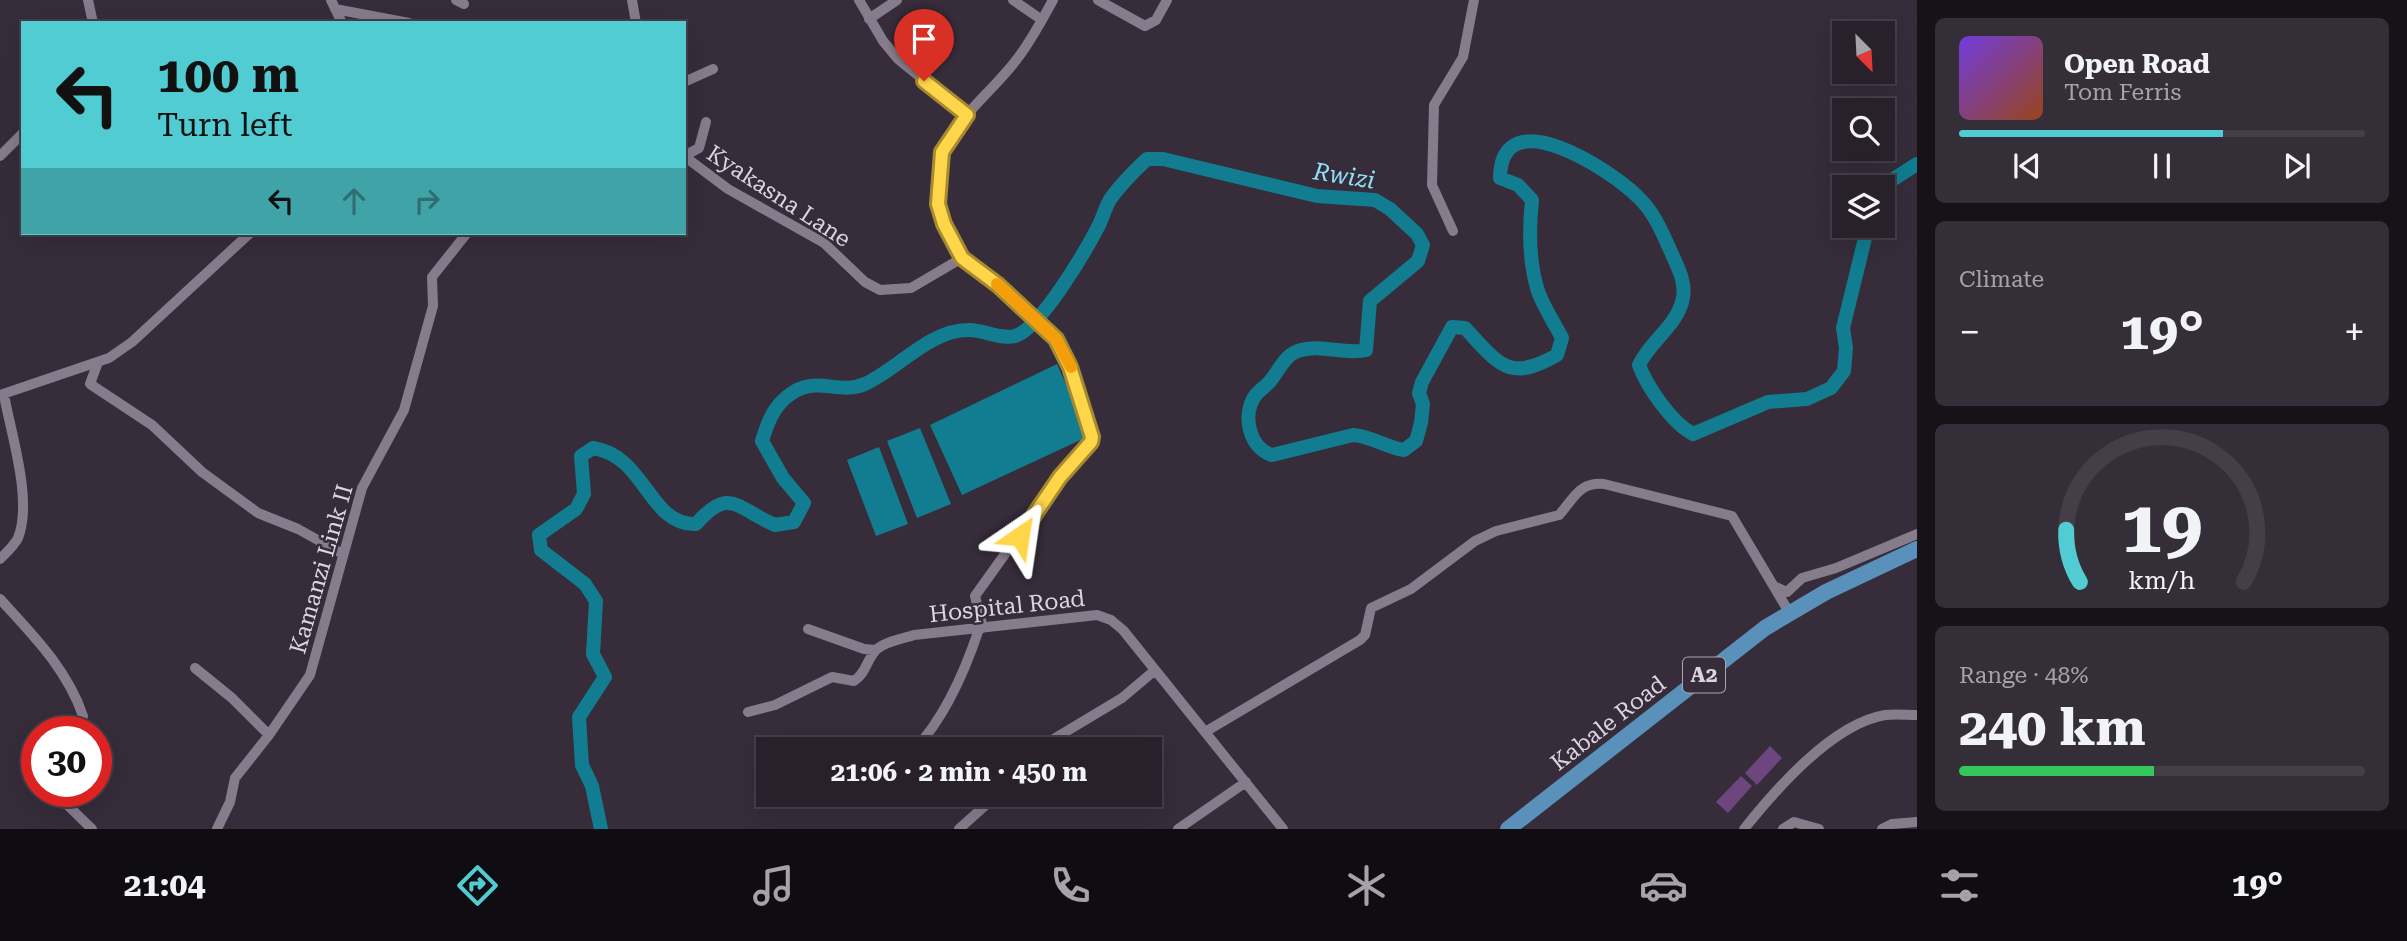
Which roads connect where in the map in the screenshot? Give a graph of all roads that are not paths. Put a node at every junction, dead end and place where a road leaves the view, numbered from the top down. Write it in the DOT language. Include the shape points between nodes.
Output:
graph roads {
  1 [pos="88,0"];
  2 [pos="632,0"];
  3 [pos="859,0"];
  4 [pos="897,0"];
  5 [pos="1013,0"];
  6 [pos="1053,0"];
  7 [pos="1098,0"];
  8 [pos="1167,0"];
  9 [pos="1474,0"];
  10 [pos="333,4"];
  11 [pos="869,19"];
  12 [pos="1042,20"];
  13 [pos="93,21"];
  14 [pos="341,21"];
  15 [pos="400,21"];
  16 [pos="636,21"];
  17 [pos="713,69"];
  18 [pos="686,81"];
  19 [pos="967,115"];
  20 [pos="706,122"];
  21 [pos="21,135"];
  22 [pos="686,155"];
  23 [pos="0,156"];
  24 [pos="686,158"];
  25 [pos="1453,231"];
  26 [pos="248,235"];
  27 [pos="465,235"];
  28 [pos="962,258"];
  29 [pos="98,362"];
  30 [pos="2,395"];
  31 [pos="1917,534"];
  32 [pos="1917,549"];
  33 [pos="341,553"];
  34 [pos="0,558"];
  35 [pos="1775,587"];
  36 [pos="0,599"];
  37 [pos="1789,612"];
  38 [pos="981,628"];
  39 [pos="808,629"];
  40 [pos="876,650"];
  41 [pos="195,668"];
  42 [pos="1154,671"];
  43 [pos="748,712"];
  44 [pos="1917,715"];
  45 [pos="83,716"];
  46 [pos="1205,732"];
  47 [pos="270,735"];
  48 [pos="923,737"];
  49 [pos="1057,737"];
  50 [pos="1246,782"];
  51 [pos="71,807"];
  52 [pos="983,807"];
  53 [pos="1917,822"];
  54 [pos="92,829"];
  55 [pos="217,829"];
  56 [pos="958,829"];
  57 [pos="1178,829"];
  58 [pos="1283,829"];
  59 [pos="1508,829"];
  60 [pos="1744,829"];
  61 [pos="1783,829"];
  62 [pos="1819,829"];
  63 [pos="1882,829"];
  1 -- 13 [label="street"];
  2 -- 16 [label="street"];
  3 -- 11 [label="street"];
  4 -- 11 [label="street"];
  5 -- 12 [label="street"];
  6 -- 12 [label="street"];
  7 -- 8 [label="street" via="1145,26 1156,20"];
  9 -- 25 [label="street" via="1463,57 1434,106 1432,185"];
  10 -- 14 [label="street"];
  10 -- 15 [label="street"];
  11 -- 19 [label="street" via="910,72"];
  12 -- 19 [label="street" via="1017,59"];
  17 -- 18 [label="street"];
  19 -- 28 [label="street" via="942,152 938,184 944,224"];
  20 -- 22 [label="street" via="699,148"];
  21 -- 23 [label="street"];
  24 -- 28 [label="street, Kyakasna Lane" via="727,189 824,243 865,282 880,290 911,288"];
  26 -- 29 [label="street" via="132,342"];
  27 -- 33 [label="street, Kamanzi Link II" via="432,277 433,306 404,410 362,488"];
  28 -- 38 [label="street" via="1056,339 1070,367 1091,442 978,589 975,605"];
  29 -- 30 [label="street"];
  29 -- 33 [label="street" via="90,384 152,425 202,472 258,513"];
  30 -- 34 [label="street" via="22,492 23,519 17,541"];
  31 -- 35 [label="street" via="1802,578 1787,592"];
  32 -- 37 [label="main road, Kabale Road / A2"];
  33 -- 47 [label="street, Kamanzi Link II" via="310,674"];
  35 -- 37 [label="street"];
  35 -- 46 [label="street" via="1732,516 1604,484 1587,484 1559,515 1496,531 1469,544 1411,589 1371,608 1360,640"];
  36 -- 45 [label="street" via="62,671"];
  37 -- 59 [label="main road, Kabale Road / A2"];
  38 -- 40 [label="street, Hospital Road" via="914,635"];
  38 -- 42 [label="street, Hospital Road" via="1097,615 1123,630"];
  38 -- 48 [label="street" via="948,701"];
  39 -- 40 [label="street"];
  40 -- 43 [label="street" via="854,681 832,677 775,705"];
  41 -- 47 [label="street"];
  42 -- 46 [label="street, Hospital Road"];
  42 -- 49 [label="street" via="1122,698"];
  44 -- 60 [label="street" via="1885,715 1860,723 1835,739 1777,790"];
  46 -- 50 [label="street, Hospital Road"];
  47 -- 55 [label="street, Kamanzi Link II" via="235,778"];
  50 -- 57 [label="street"];
  50 -- 58 [label="street, Hospital Road"];
  51 -- 54 [label="street"];
  52 -- 56 [label="street"];
  53 -- 63 [label="street"];
  61 -- 62 [label="street" via="1800,822"];
}
